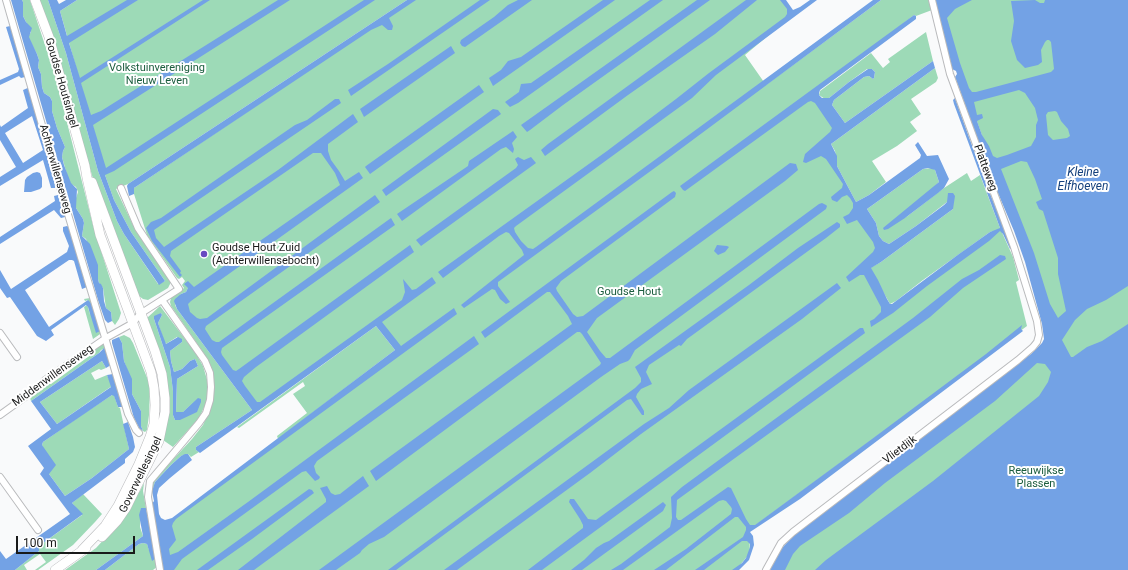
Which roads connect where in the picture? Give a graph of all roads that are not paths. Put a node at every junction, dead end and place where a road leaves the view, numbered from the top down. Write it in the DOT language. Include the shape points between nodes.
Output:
graph roads {
  1 [pos="6,0"];
  2 [pos="35,0"];
  3 [pos="932,0"];
  4 [pos="85,166"];
  5 [pos="121,188"];
  6 [pos="162,300"];
  7 [pos="140,314"];
  8 [pos="133,323"];
  9 [pos="0,333"];
  10 [pos="1039,335"];
  11 [pos="106,338"];
  12 [pos="17,357"];
  13 [pos="0,415"];
  14 [pos="139,433"];
  15 [pos="0,477"];
  16 [pos="38,530"];
  17 [pos="82,550"];
  18 [pos="55,570"];
  19 [pos="160,570"];
  20 [pos="766,570"];
  1 -- 11 [label="street, Achterwillenseweg"];
  2 -- 4 [label="main road, Goudse Houtsingel"];
  3 -- 10 [label="street, Platteweg" via="950,74 1014,247"];
  4 -- 7 [label="main road, Goudse Houtsingel"];
  4 -- 8 [label="main road, Goudse Houtsingel" via="100,234"];
  5 -- 6 [label="street" via="138,228 179,289"];
  6 -- 7 [label="street"];
  6 -- 19 [label="street" via="205,361 211,387 206,413 199,424 150,481 148,497"];
  7 -- 8 [label="street"];
  7 -- 17 [label="main road, Goverwellesingel" via="162,374 165,412 159,441 117,521 91,546"];
  8 -- 11 [label="street"];
  8 -- 17 [label="main road, Goverwellesingel" via="151,372 155,405 154,424 139,464 118,506 105,526"];
  9 -- 12 [label="street"];
  10 -- 20 [label="street, Vlietdijk" via="1033,347 1018,360 793,532 781,543"];
  11 -- 13 [label="street, Middenwillenseweg"];
  11 -- 14 [label="street, Achterwillenseweg" via="128,414"];
  15 -- 16 [label="street"];
  17 -- 18 [label="main road, Goverwellesingel"];
}
